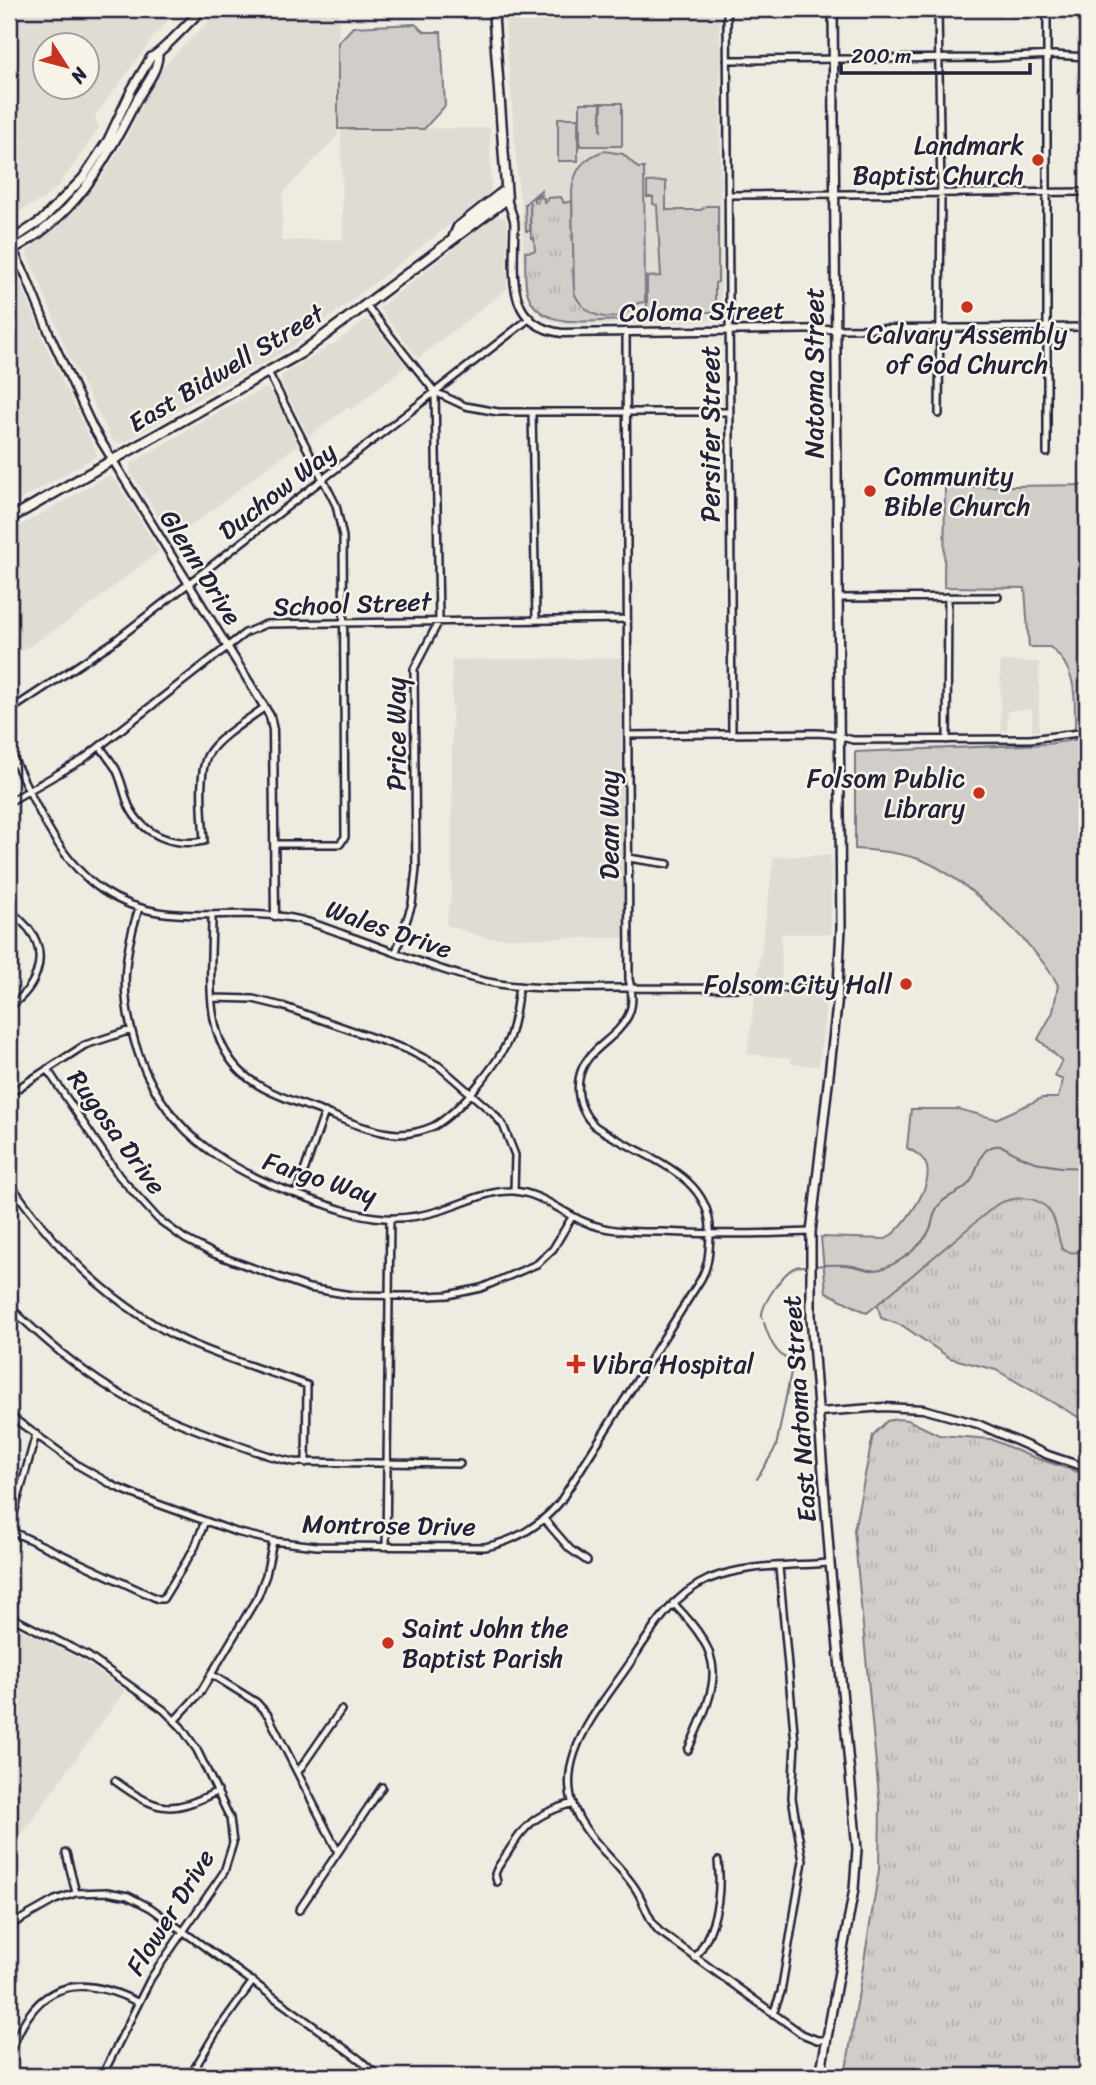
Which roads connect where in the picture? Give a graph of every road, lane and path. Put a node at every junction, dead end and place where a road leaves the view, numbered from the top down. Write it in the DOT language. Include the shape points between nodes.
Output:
graph roads {
  1 [pos="203,9"];
  2 [pos="494,9"];
  3 [pos="727,9"];
  4 [pos="833,9"];
  5 [pos="938,9"];
  6 [pos="1046,9"];
  7 [pos="1048,55"];
  8 [pos="158,56"];
  9 [pos="1087,57"];
  10 [pos="833,59"];
  11 [pos="939,59"];
  12 [pos="727,60"];
  13 [pos="143,69"];
  14 [pos="128,118"];
  15 [pos="1048,191"];
  16 [pos="941,192"];
  17 [pos="1087,192"];
  18 [pos="834,194"];
  19 [pos="506,195"];
  20 [pos="728,195"];
  21 [pos="10,238"];
  22 [pos="12,251"];
  23 [pos="366,304"];
  24 [pos="530,318"];
  25 [pos="1046,327"];
  26 [pos="1087,327"];
  27 [pos="940,328"];
  28 [pos="835,329"];
  29 [pos="729,330"];
  30 [pos="625,331"];
  31 [pos="268,372"];
  32 [pos="435,392"];
  33 [pos="532,412"];
  34 [pos="730,412"];
  35 [pos="625,413"];
  36 [pos="939,414"];
  37 [pos="1047,453"];
  38 [pos="114,460"];
  39 [pos="323,479"];
  40 [pos="9,519"];
  41 [pos="189,584"];
  42 [pos="948,597"];
  43 [pos="998,597"];
  44 [pos="837,598"];
  45 [pos="627,619"];
  46 [pos="536,620"];
  47 [pos="439,621"];
  48 [pos="344,622"];
  49 [pos="228,646"];
  50 [pos="265,707"];
  51 [pos="9,711"];
  52 [pos="1087,732"];
  53 [pos="628,734"];
  54 [pos="732,734"];
  55 [pos="841,737"];
  56 [pos="947,740"];
  57 [pos="100,747"];
  58 [pos="9,750"];
  59 [pos="29,789"];
  60 [pos="9,802"];
  61 [pos="275,845"];
  62 [pos="628,858"];
  63 [pos="668,864"];
  64 [pos="139,908"];
  65 [pos="9,909"];
  66 [pos="212,916"];
  67 [pos="275,916"];
  68 [pos="396,952"];
  69 [pos="519,986"];
  70 [pos="632,988"];
  71 [pos="839,989"];
  72 [pos="213,998"];
  73 [pos="9,1007"];
  74 [pos="131,1030"];
  75 [pos="47,1069"];
  76 [pos="470,1093"];
  77 [pos="9,1094"];
  78 [pos="325,1112"];
  79 [pos="9,1188"];
  80 [pos="514,1191"];
  81 [pos="296,1194"];
  82 [pos="572,1217"];
  83 [pos="390,1218"];
  84 [pos="811,1233"];
  85 [pos="710,1234"];
  86 [pos="389,1296"];
  87 [pos="9,1306"];
  88 [pos="820,1412"];
  89 [pos="9,1415"];
  90 [pos="36,1434"];
  91 [pos="306,1463"];
  92 [pos="387,1464"];
  93 [pos="460,1464"];
  94 [pos="1087,1468"];
  95 [pos="544,1519"];
  96 [pos="205,1521"];
  97 [pos="9,1530"];
  98 [pos="273,1541"];
  99 [pos="386,1547"];
  100 [pos="587,1561"];
  101 [pos="830,1563"];
  102 [pos="779,1567"];
  103 [pos="673,1603"];
  104 [pos="9,1616"];
  105 [pos="211,1674"];
  106 [pos="341,1710"];
  107 [pos="175,1720"];
  108 [pos="688,1750"];
  109 [pos="298,1772"];
  110 [pos="115,1781"];
  111 [pos="382,1787"];
  112 [pos="218,1791"];
  113 [pos="573,1803"];
  114 [pos="338,1852"];
  115 [pos="66,1853"];
  116 [pos="718,1861"];
  117 [pos="497,1882"];
  118 [pos="76,1893"];
  119 [pos="299,1910"];
  120 [pos="9,1926"];
  121 [pos="182,1930"];
  122 [pos="695,1958"];
  123 [pos="253,1981"];
  124 [pos="137,2002"];
  125 [pos="773,2014"];
  126 [pos="826,2040"];
  127 [pos="9,2055"];
  128 [pos="102,2076"];
  129 [pos="190,2076"];
  130 [pos="378,2076"];
  131 [pos="623,2076"];
  132 [pos="630,2076"];
  133 [pos="820,2076"];
  1 -- 8 [label="main road"];
  2 -- 19 [label="main road"];
  3 -- 12 [label="street, Persifer Street"];
  4 -- 10 [label="main road, Natoma Street"];
  5 -- 11 [label="street"];
  6 -- 7 [label="street"];
  7 -- 9 [label="street"];
  7 -- 11 [label="street"];
  7 -- 15 [label="street"];
  8 -- 13 [label="main road" via="151,57"];
  8 -- 14 [label="main road" via="158,65"];
  10 -- 11 [label="street"];
  10 -- 12 [label="street"];
  10 -- 18 [label="main road, Natoma Street"];
  11 -- 16 [label="street"];
  12 -- 20 [label="street, Persifer Street"];
  13 -- 14 [label="main road" via="144,77 128,106"];
  13 -- 21 [label="main road" via="108,140 83,178 41,220"];
  14 -- 22 [label="main road" via="85,189"];
  15 -- 16 [label="street"];
  15 -- 17 [label="street"];
  15 -- 25 [label="street"];
  16 -- 18 [label="street"];
  16 -- 27 [label="street"];
  18 -- 20 [label="street"];
  18 -- 28 [label="main road, Natoma Street"];
  19 -- 23 [label="main road, East Bidwell Street" via="458,227 454,236"];
  19 -- 24 [label="street" via="514,221 514,290"];
  20 -- 29 [label="street, Persifer Street"];
  21 -- 22 [label="street, Glenn Drive"];
  22 -- 38 [label="street, Glenn Drive" via="93,428"];
  23 -- 31 [label="main road, East Bidwell Street" via="315,344"];
  23 -- 32 [label="street"];
  24 -- 30 [label="street, Coloma Street" via="562,334"];
  24 -- 32 [label="street, Duchow Way"];
  25 -- 26 [label="street, Coloma Street"];
  25 -- 27 [label="street, Coloma Street"];
  25 -- 37 [label="street"];
  27 -- 28 [label="street, Coloma Street"];
  27 -- 36 [label="street"];
  28 -- 29 [label="street, Coloma Street"];
  28 -- 44 [label="main road, Natoma Street"];
  29 -- 30 [label="street, Coloma Street"];
  29 -- 34 [label="street, Persifer Street"];
  30 -- 35 [label="street, Dean Way"];
  31 -- 38 [label="main road, East Bidwell Street"];
  31 -- 39 [label="street"];
  32 -- 33 [label="street" via="477,409"];
  32 -- 39 [label="street, Duchow Way"];
  32 -- 47 [label="street, Price Way"];
  33 -- 35 [label="street"];
  33 -- 46 [label="street"];
  34 -- 35 [label="street"];
  34 -- 54 [label="street, Persifer Street"];
  35 -- 45 [label="street, Dean Way"];
  38 -- 40 [label="main road, East Bidwell Street"];
  38 -- 41 [label="street, Glenn Drive"];
  39 -- 41 [label="street, Duchow Way"];
  39 -- 48 [label="street" via="342,526"];
  41 -- 49 [label="street, Glenn Drive"];
  41 -- 51 [label="street, Duchow Way" via="112,643"];
  42 -- 43 [label="street"];
  42 -- 44 [label="street"];
  42 -- 56 [label="street"];
  44 -- 55 [label="main road, Natoma Street"];
  45 -- 46 [label="street, School Street"];
  45 -- 53 [label="street, Dean Way"];
  46 -- 47 [label="street, School Street"];
  47 -- 48 [label="street, School Street"];
  47 -- 68 [label="street, Price Way" via="414,669 416,869 412,904"];
  48 -- 49 [label="street, School Street" via="266,624"];
  48 -- 61 [label="street" via="345,837 340,844"];
  49 -- 50 [label="street, Glenn Drive"];
  49 -- 57 [label="street, School Street"];
  50 -- 57 [label="street" via="206,758 204,841 177,842 145,827"];
  50 -- 61 [label="street, Glenn Drive" via="274,730"];
  52 -- 56 [label="street" via="1030,739"];
  53 -- 54 [label="street"];
  53 -- 62 [label="street, Dean Way"];
  54 -- 55 [label="street" via="824,733"];
  55 -- 56 [label="street"];
  55 -- 71 [label="main road, East Natoma Street"];
  57 -- 59 [label="street, School Street"];
  58 -- 59 [label="street, Wales Drive"];
  59 -- 60 [label="street, School Street"];
  59 -- 64 [label="street, Wales Drive" via="69,860 101,889"];
  61 -- 67 [label="street, Glenn Drive"];
  62 -- 63 [label="street"];
  62 -- 70 [label="street, Dean Way"];
  64 -- 66 [label="street, Wales Drive" via="178,916"];
  64 -- 74 [label="street, Fargo Way" via="124,967"];
  65 -- 73 [label="street" via="31,933 39,958 30,988"];
  66 -- 67 [label="street, Wales Drive"];
  66 -- 72 [label="street"];
  67 -- 68 [label="street, Wales Drive" via="309,922"];
  68 -- 69 [label="street, Wales Drive" via="477,979"];
  69 -- 70 [label="street, Wales Drive"];
  69 -- 76 [label="street" via="505,1047"];
  70 -- 71 [label="street, Wales Drive"];
  70 -- 85 [label="street, Dean Way" via="632,1005 625,1021 583,1068 578,1088 581,1104 595,1126 692,1184 708,1210"];
  71 -- 84 [label="main road, East Natoma Street"];
  72 -- 76 [label="street" via="268,1002 408,1050 439,1066"];
  72 -- 78 [label="street" via="216,1030 235,1066 267,1092"];
  74 -- 75 [label="street" via="85,1045"];
  74 -- 81 [label="street, Fargo Way" via="148,1079 188,1133 233,1167"];
  75 -- 77 [label="street"];
  75 -- 86 [label="street, Rugosa Drive" via="129,1189 185,1238 230,1261 309,1288 351,1296"];
  76 -- 78 [label="street" via="445,1119 411,1133 380,1132"];
  76 -- 80 [label="street" via="494,1113 508,1135 514,1154"];
  78 -- 81 [label="street"];
  79 -- 91 [label="street" via="12,1186 69,1257 130,1308 200,1347 307,1385"];
  80 -- 82 [label="street, Fargo Way" via="541,1198"];
  80 -- 83 [label="street, Fargo Way" via="487,1194 431,1213"];
  81 -- 83 [label="street, Fargo Way" via="361,1215"];
  82 -- 85 [label="street, Fargo Way" via="607,1228"];
  82 -- 86 [label="street, Rugosa Drive" via="553,1249 528,1269 461,1293"];
  83 -- 86 [label="street"];
  84 -- 85 [label="street, Fargo Way"];
  84 -- 88 [label="main road, East Natoma Street"];
  85 -- 95 [label="street, Montrose Drive" via="708,1264 701,1279 564,1497"];
  86 -- 92 [label="street"];
  87 -- 91 [label="street" via="72,1364 132,1402 241,1446"];
  88 -- 94 [label="street" via="884,1406 923,1409 978,1424"];
  88 -- 101 [label="main road, East Natoma Street"];
  89 -- 90 [label="street, Montrose Drive"];
  90 -- 96 [label="street, Montrose Drive" via="116,1487"];
  90 -- 97 [label="street"];
  91 -- 92 [label="street"];
  92 -- 93 [label="street"];
  92 -- 99 [label="street"];
  95 -- 99 [label="street, Montrose Drive" via="519,1536 485,1547"];
  95 -- 100 [label="street"];
  96 -- 97 [label="street" via="163,1599"];
  96 -- 98 [label="street, Montrose Drive"];
  98 -- 99 [label="street, Montrose Drive"];
  98 -- 105 [label="street" via="262,1587"];
  101 -- 102 [label="street"];
  101 -- 126 [label="main road, East Natoma Street" via="857,1849"];
  102 -- 103 [label="street" via="720,1575 698,1584"];
  102 -- 125 [label="street" via="795,1743 792,1798 803,1861 781,1992"];
  103 -- 108 [label="street" via="703,1637 713,1669 711,1696"];
  103 -- 113 [label="street" via="577,1742 570,1768"];
  104 -- 107 [label="street, Flower Drive" via="88,1656"];
  105 -- 107 [label="street"];
  105 -- 109 [label="street" via="265,1710"];
  106 -- 109 [label="street"];
  107 -- 112 [label="street, Flower Drive"];
  109 -- 114 [label="street"];
  110 -- 112 [label="street" via="146,1801 170,1808"];
  111 -- 114 [label="street"];
  112 -- 121 [label="street, Flower Drive" via="231,1823 231,1854 219,1881"];
  113 -- 117 [label="street" via="543,1813 529,1824 498,1867"];
  113 -- 122 [label="street" via="585,1828 633,1884 655,1927"];
  114 -- 119 [label="street"];
  115 -- 118 [label="street"];
  116 -- 122 [label="street" via="715,1915"];
  118 -- 120 [label="street"];
  118 -- 121 [label="street" via="128,1896"];
  121 -- 123 [label="street"];
  121 -- 124 [label="street, Flower Drive"];
  122 -- 125 [label="street"];
  123 -- 129 [label="street"];
  123 -- 130 [label="street"];
  124 -- 127 [label="street" via="96,1986 57,1992 33,2010"];
  124 -- 128 [label="street, Flower Drive"];
  125 -- 126 [label="street" via="809,2037"];
  126 -- 133 [label="main road, East Natoma Street"];
  131 -- 132 [label="street"];
}
